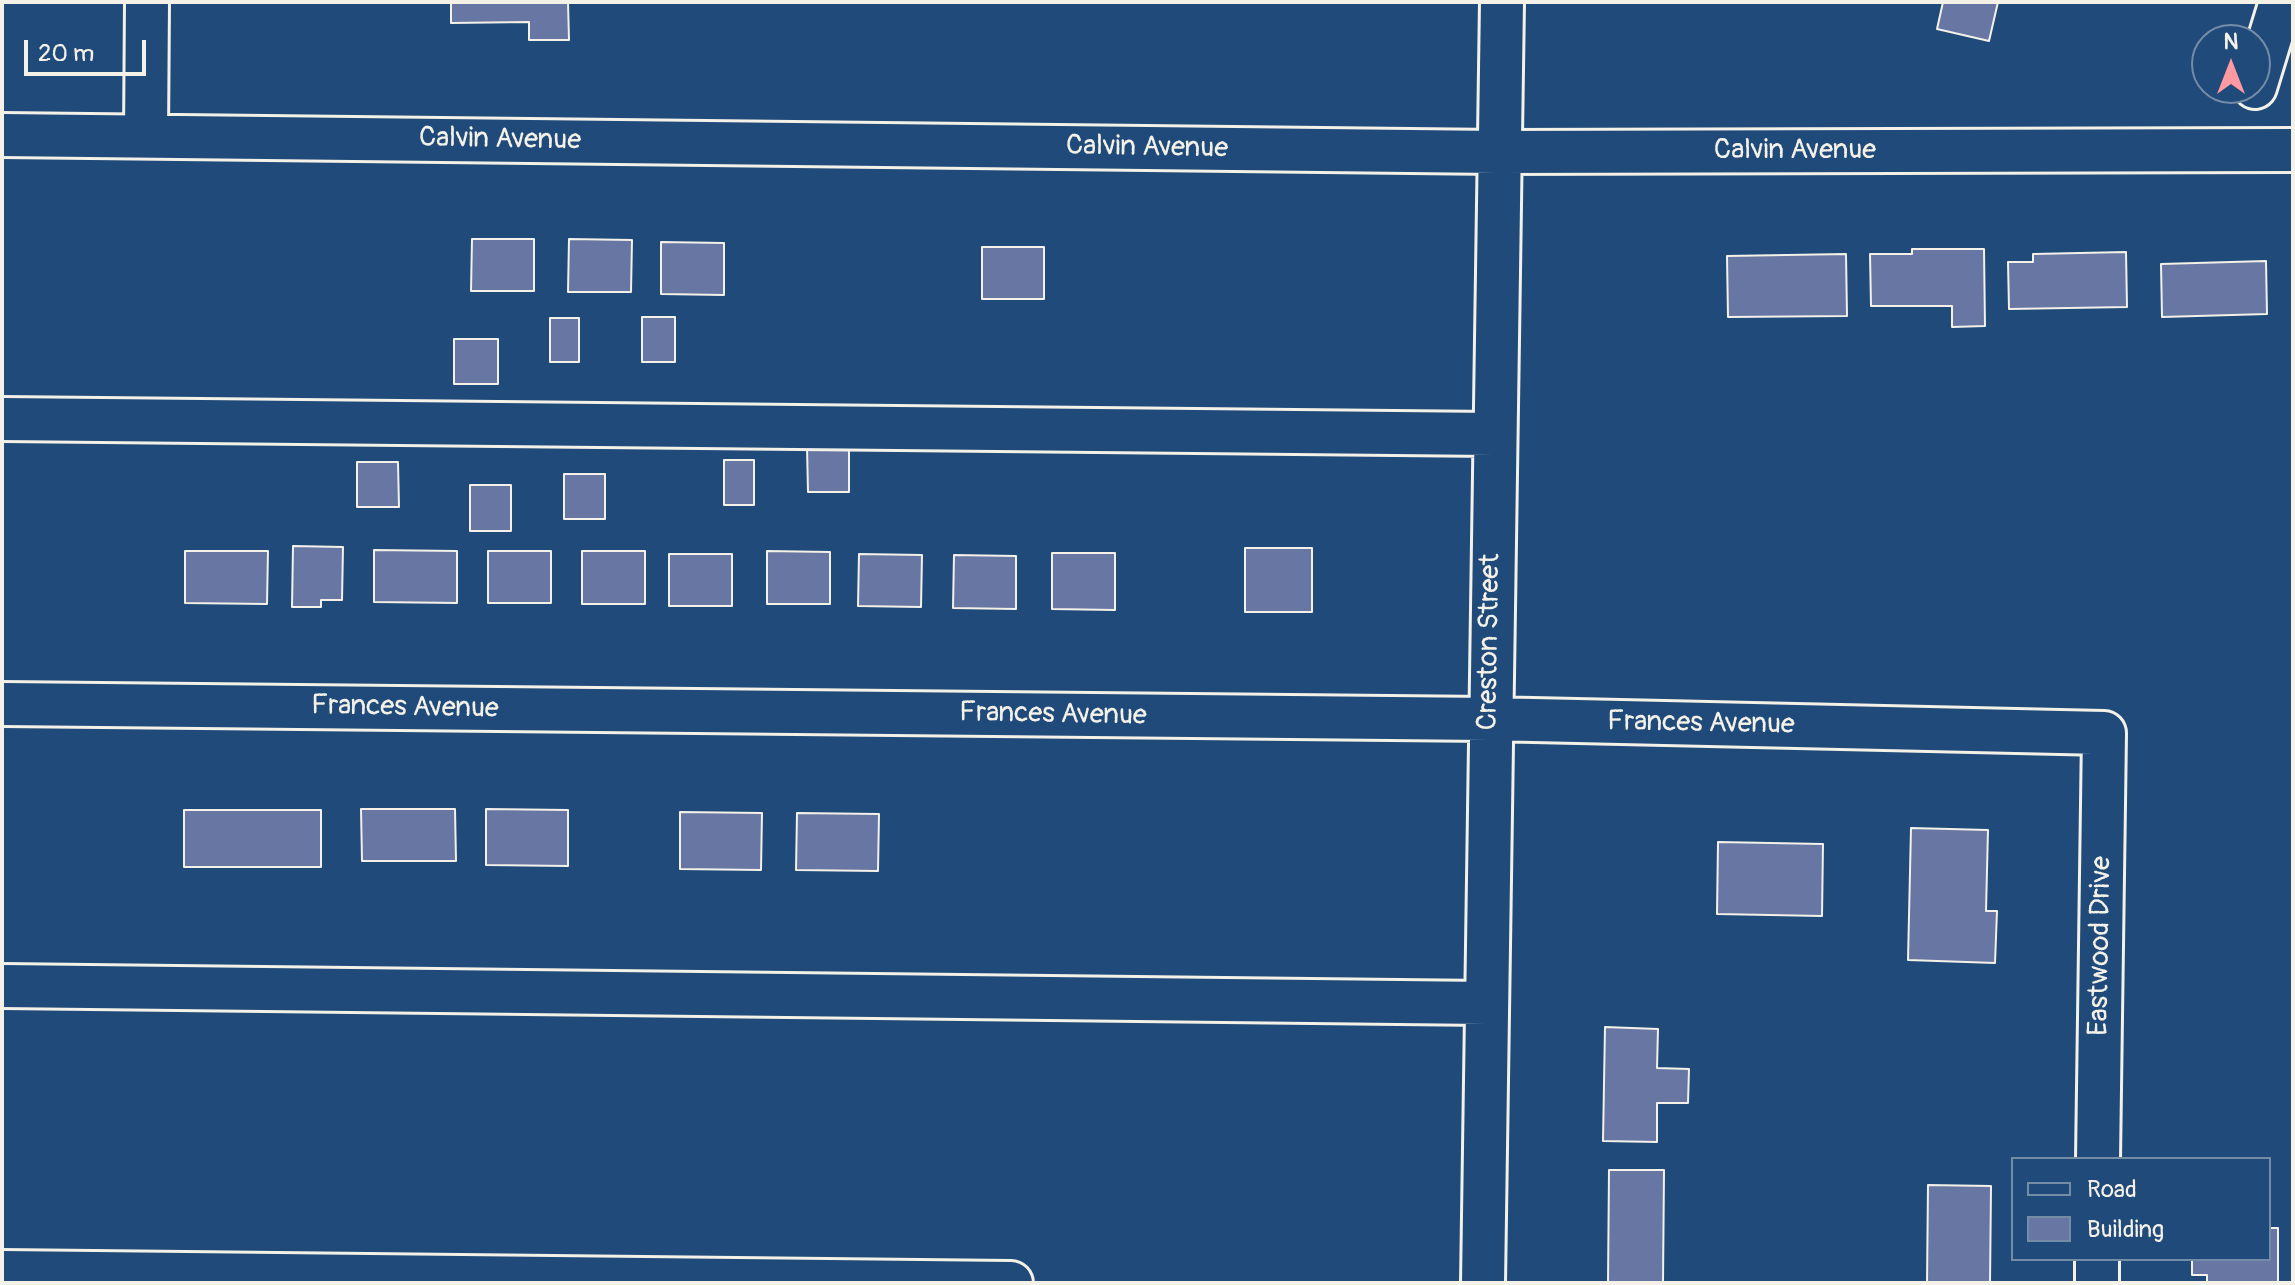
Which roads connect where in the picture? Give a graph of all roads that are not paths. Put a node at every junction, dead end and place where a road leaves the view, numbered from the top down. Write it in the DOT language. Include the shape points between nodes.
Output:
graph roads {
  1 [pos="147,2"];
  2 [pos="1502,2"];
  3 [pos="2281,2"];
  4 [pos="2271,35"];
  5 [pos="2250,104"];
  6 [pos="2,135"];
  7 [pos="146,136"];
  8 [pos="2236,149"];
  9 [pos="2293,150"];
  10 [pos="1498,152"];
  11 [pos="2,419"];
  12 [pos="1494,434"];
  13 [pos="2,704"];
  14 [pos="1489,719"];
  15 [pos="2104,733"];
  16 [pos="2,986"];
  17 [pos="1486,1003"];
  18 [pos="2098,1157"];
  19 [pos="2097,1261"];
  20 [pos="2,1272"];
  21 [pos="1011,1283"];
  22 [pos="1483,1283"];
  23 [pos="2097,1283"];
  1 -- 7 [label="street"];
  2 -- 10 [label="street, Creston Street"];
  3 -- 4 [label="street"];
  5 -- 8 [label="street"];
  6 -- 7 [label="street, Calvin Avenue"];
  7 -- 10 [label="street, Calvin Avenue"];
  8 -- 9 [label="street, Calvin Avenue"];
  8 -- 10 [label="street, Calvin Avenue"];
  10 -- 12 [label="street, Creston Street"];
  11 -- 12 [label="street"];
  12 -- 14 [label="street, Creston Street"];
  13 -- 14 [label="street, Frances Avenue"];
  14 -- 15 [label="street, Frances Avenue"];
  14 -- 17 [label="street, Creston Street"];
  15 -- 18 [label="street, Eastwood Drive"];
  16 -- 17 [label="street"];
  17 -- 22 [label="street, Creston Street"];
  19 -- 23 [label="street"];
  20 -- 21 [label="street"];
}
